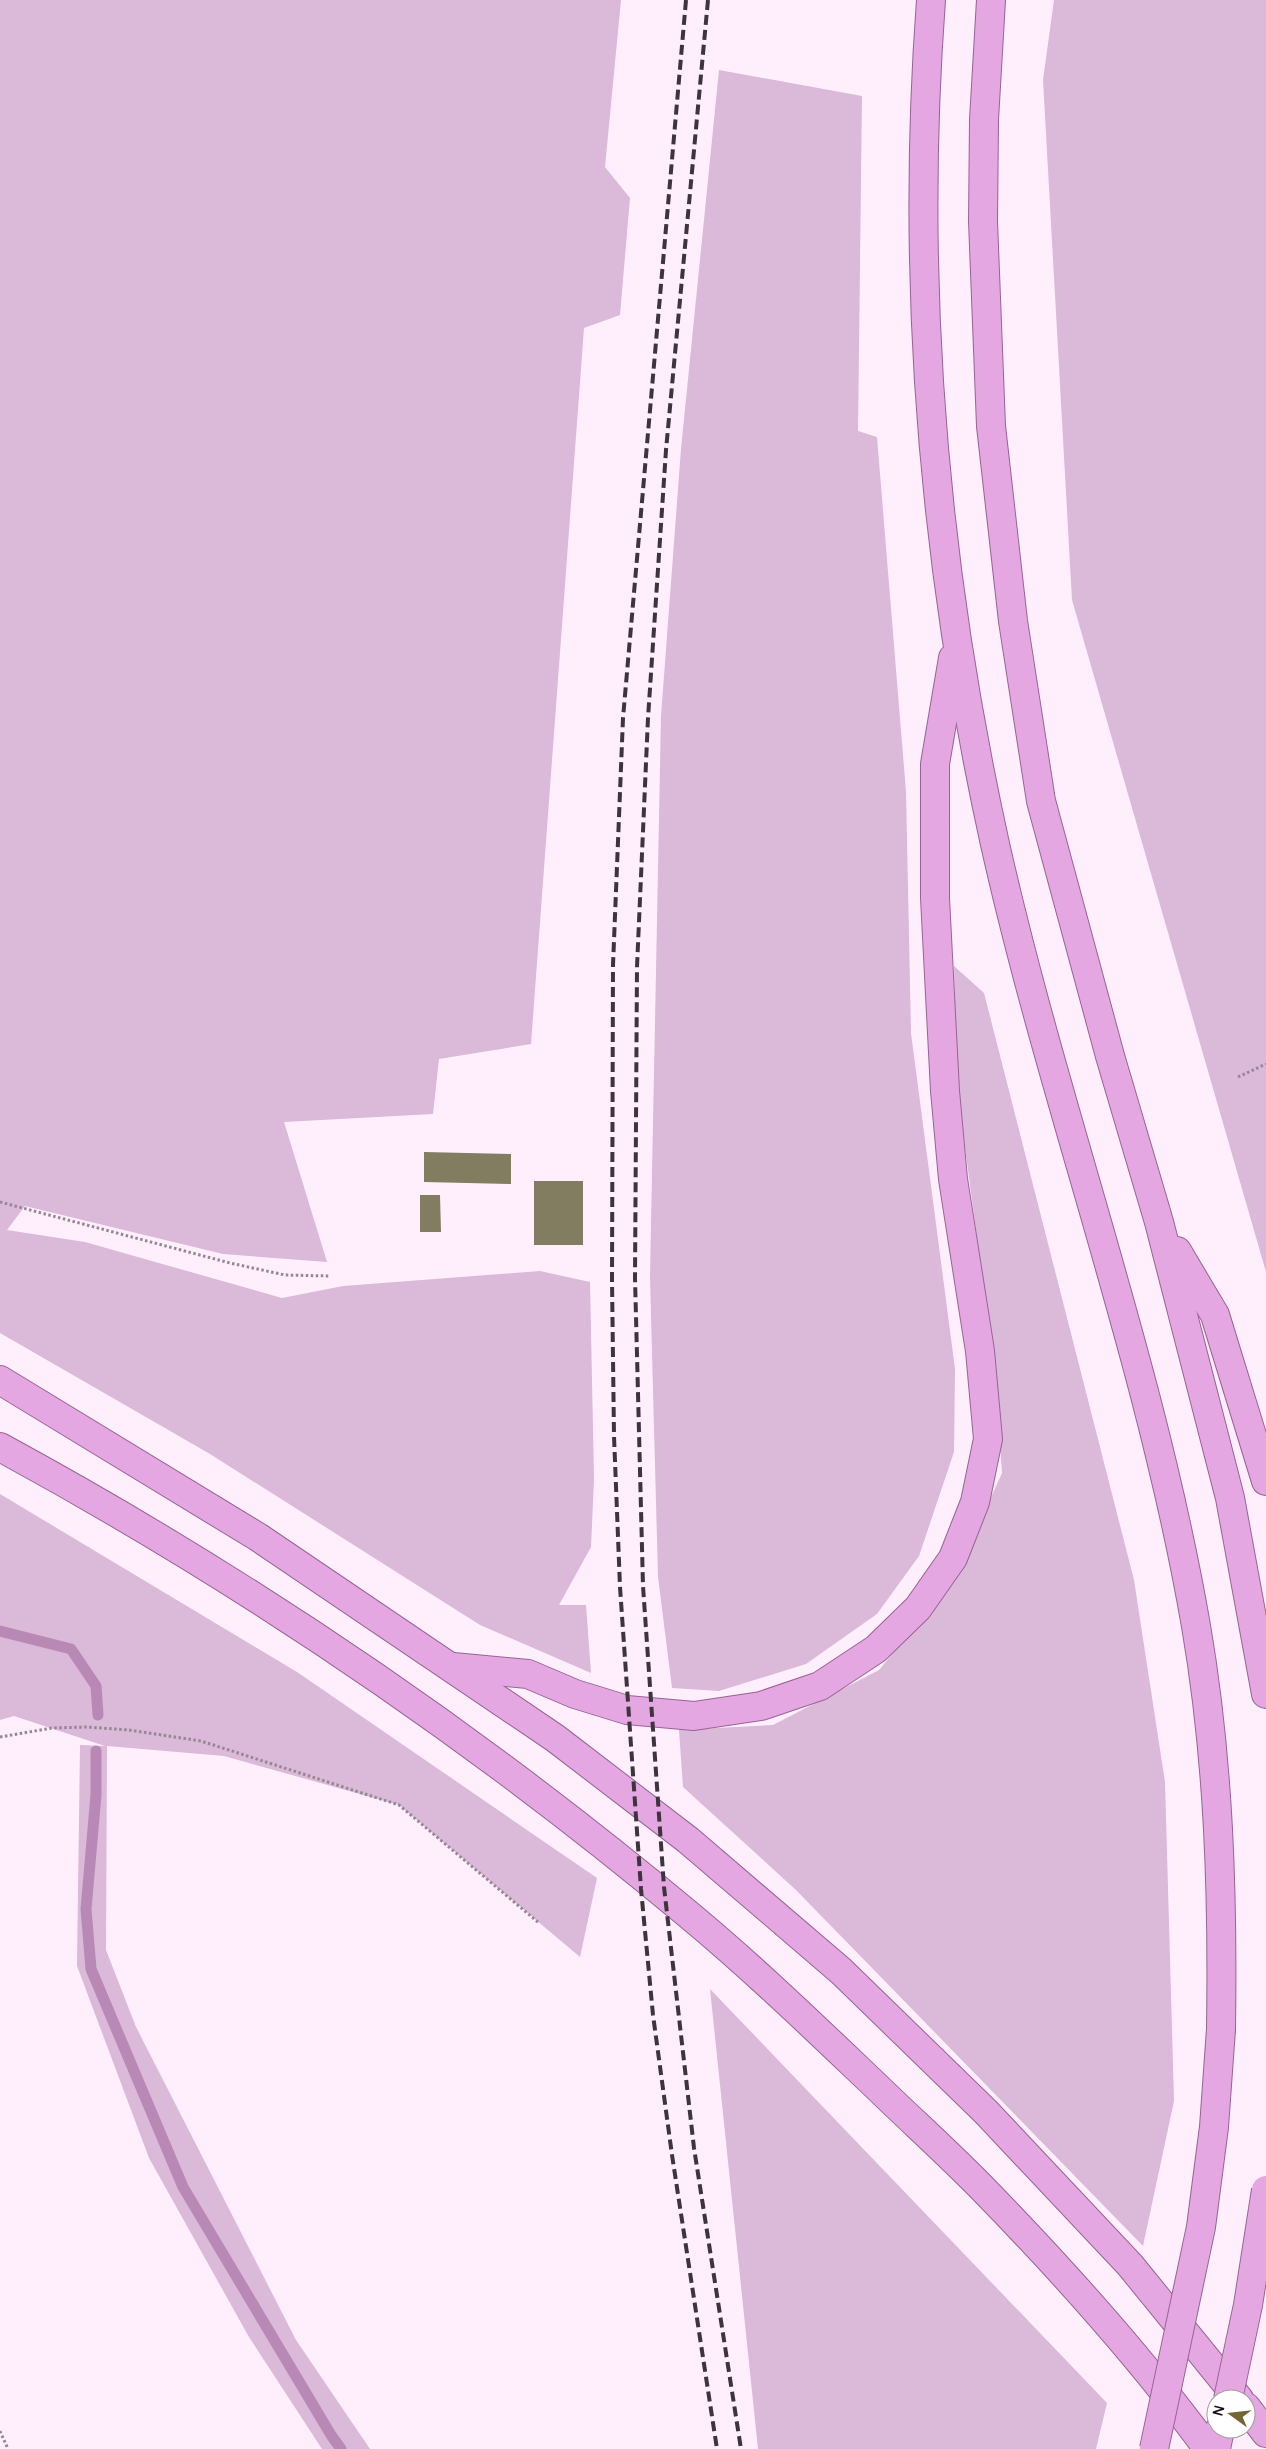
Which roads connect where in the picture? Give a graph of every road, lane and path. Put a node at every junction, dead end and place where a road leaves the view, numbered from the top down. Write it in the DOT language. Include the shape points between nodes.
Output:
graph roads {
  1 [pos="931,0"];
  2 [pos="991,0"];
  3 [pos="956,638"];
  4 [pos="1266,1064"];
  5 [pos="1238,1077"];
  6 [pos="0,1202"];
  7 [pos="1159,1222"];
  8 [pos="329,1276"];
  9 [pos="0,1380"];
  10 [pos="0,1447"];
  11 [pos="1266,1482"];
  12 [pos="449,1667"];
  13 [pos="1266,1694"];
  14 [pos="0,1737"];
  15 [pos="539,1923"];
  16 [pos="1266,2190"];
  17 [pos="1230,2389"];
  18 [pos="1231,2389"];
  19 [pos="1256,2420"];
  20 [pos="0,2431"];
  21 [pos="1266,2433"];
  22 [pos="8,2449"];
  23 [pos="1154,2449"];
  24 [pos="1208,2449"];
  1 -- 3 [label="highway" via="923,237 934,443"];
  2 -- 7 [label="highway" via="984,120 986,324 991,426 1013,621 1042,801 1110,1056"];
  3 -- 12 [label="highway" via="935,764 936,908 952,1169 980,1351 988,1439 975,1502 953,1558 918,1608 876,1650 820,1686 761,1706 694,1716 627,1710 575,1694 528,1674"];
  3 -- 23 [label="highway, bridge" via="997,853 1044,1038 1149,1410 1196,1625 1210,1724 1219,1825 1223,1928 1221,2029 1214,2127 1201,2227"];
  4 -- 5 [label="path"];
  6 -- 8 [label="path" via="230,1263 285,1275"];
  7 -- 11 [label="highway" via="1214,1316"];
  7 -- 13 [label="highway" via="1230,1498"];
  9 -- 12 [label="highway" via="258,1537"];
  10 -- 24 [label="highway" via="197,1562 356,1666 538,1795 688,1914 762,1979 983,2188 1108,2327"];
  12 -- 18 [label="highway" via="555,1738 688,1840 841,1971 986,2112 1130,2265"];
  14 -- 15 [label="path" via="52,1728 87,1727 202,1741 399,1805"];
  16 -- 17 [label="highway, bridge" via="1248,2304"];
  19 -- 21 [label="highway"];
  20 -- 22 [label="path"];
}
